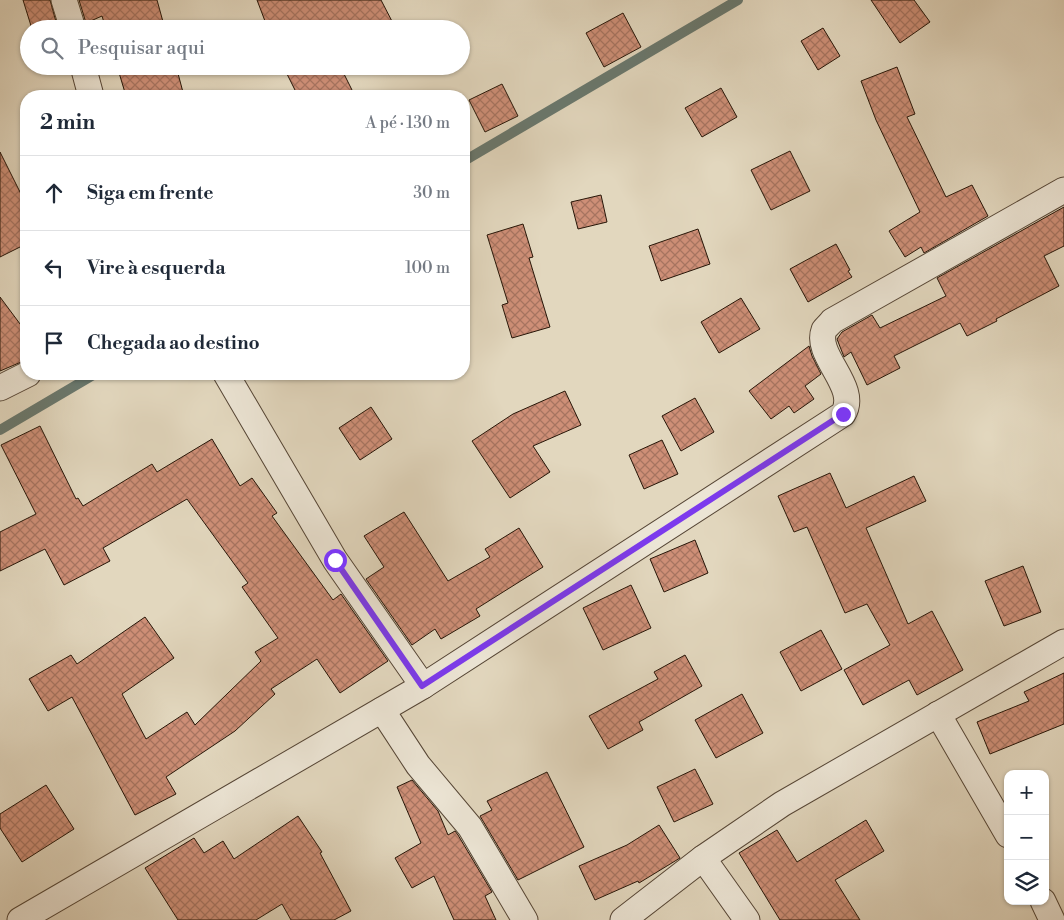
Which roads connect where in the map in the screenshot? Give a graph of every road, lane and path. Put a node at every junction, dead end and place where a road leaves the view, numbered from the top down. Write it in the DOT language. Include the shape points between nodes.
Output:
graph roads {
  1 [pos="64,0"];
  2 [pos="70,20"];
  3 [pos="85,75"];
  4 [pos="89,90"];
  5 [pos="1064,190"];
  6 [pos="20,378"];
  7 [pos="230,380"];
  8 [pos="0,388"];
  9 [pos="1064,642"];
  10 [pos="422,686"];
  11 [pos="382,710"];
  12 [pos="938,714"];
  13 [pos="1004,828"];
  14 [pos="703,858"];
  15 [pos="1045,905"];
  16 [pos="20,920"];
  17 [pos="525,920"];
  18 [pos="624,920"];
  19 [pos="748,920"];
  20 [pos="1052,920"];
  1 -- 2 [label="street"];
  3 -- 4 [label="street"];
  5 -- 10 [label="street" via="832,321 824,330 823,346 846,396 843,414"];
  6 -- 8 [label="street"];
  7 -- 10 [label="street" via="335,560"];
  9 -- 12 [label="street"];
  10 -- 11 [label="street"];
  11 -- 16 [label="street"];
  11 -- 17 [label="street" via="418,765 470,827"];
  12 -- 13 [label="street"];
  12 -- 14 [label="street" via="782,804"];
  14 -- 18 [label="street"];
  14 -- 19 [label="street"];
  15 -- 20 [label="street"];
}
